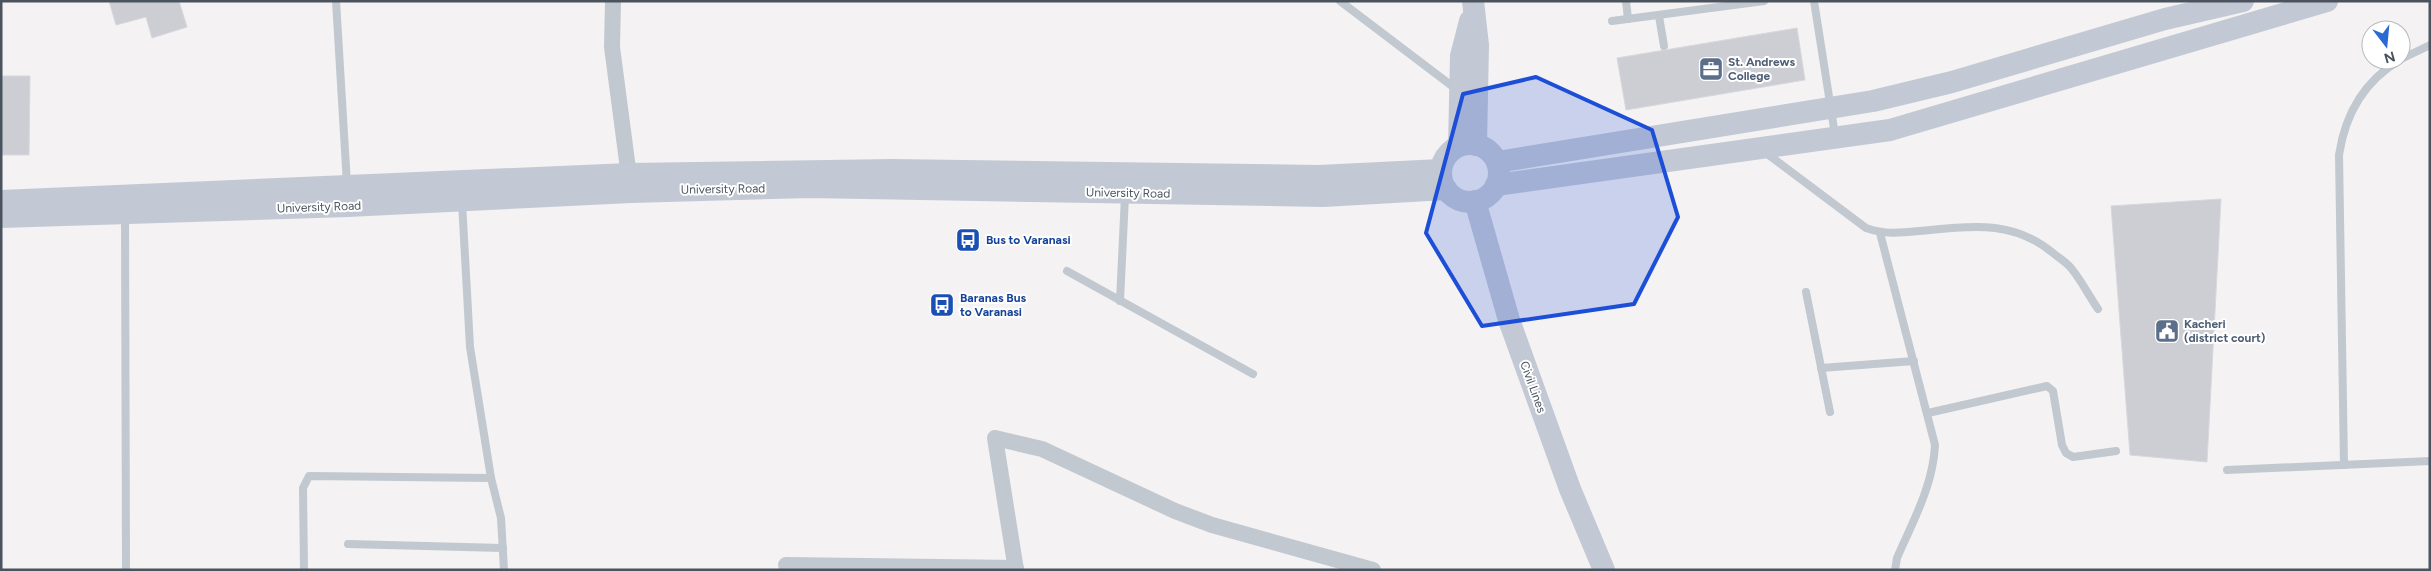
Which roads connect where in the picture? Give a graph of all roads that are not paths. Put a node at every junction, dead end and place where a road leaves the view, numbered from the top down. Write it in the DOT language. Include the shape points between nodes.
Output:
graph roads {
  1 [pos="336,1"];
  2 [pos="613,1"];
  3 [pos="1340,1"];
  4 [pos="1626,1"];
  5 [pos="1764,1"];
  6 [pos="1814,1"];
  7 [pos="2243,1"];
  8 [pos="2327,1"];
  9 [pos="1473,7"];
  10 [pos="1659,16"];
  11 [pos="1628,19"];
  12 [pos="1612,21"];
  13 [pos="2430,45"];
  14 [pos="1664,46"];
  15 [pos="2411,54"];
  16 [pos="2385,70"];
  17 [pos="1460,92"];
  18 [pos="1831,109"];
  19 [pos="1836,137"];
  20 [pos="1468,146"];
  21 [pos="1758,147"];
  22 [pos="1497,162"];
  23 [pos="1443,179"];
  24 [pos="630,183"];
  25 [pos="1125,183"];
  26 [pos="1496,185"];
  27 [pos="462,192"];
  28 [pos="348,197"];
  29 [pos="1,201"];
  30 [pos="1475,201"];
  31 [pos="126,205"];
  32 [pos="1,217"];
  33 [pos="1880,233"];
  34 [pos="1067,271"];
  35 [pos="1806,292"];
  36 [pos="1120,301"];
  37 [pos="2098,309"];
  38 [pos="1914,361"];
  39 [pos="1821,368"];
  40 [pos="1253,374"];
  41 [pos="1830,412"];
  42 [pos="1928,413"];
  43 [pos="2116,451"];
  44 [pos="2430,461"];
  45 [pos="2344,465"];
  46 [pos="2227,470"];
  47 [pos="491,478"];
  48 [pos="348,544"];
  49 [pos="503,548"];
  50 [pos="786,565"];
  51 [pos="1347,566"];
  52 [pos="1016,569"];
  53 [pos="126,570"];
  54 [pos="304,570"];
  55 [pos="504,570"];
  56 [pos="1373,570"];
  57 [pos="1604,570"];
  58 [pos="1895,570"];
  1 -- 28 [label="lane"];
  2 -- 24 [label="street" via="612,47"];
  3 -- 17 [label="lane"];
  4 -- 11 [label="lane"];
  5 -- 10 [label="lane"];
  6 -- 18 [label="lane"];
  7 -- 18 [label="main road" via="2165,19 1952,82"];
  8 -- 19 [label="main road" via="1890,130"];
  9 -- 17 [label="main road" via="1464,40"];
  9 -- 20 [label="main road" via="1478,45"];
  10 -- 11 [label="lane"];
  10 -- 14 [label="lane"];
  11 -- 12 [label="lane"];
  13 -- 15 [label="lane"];
  16 -- 45 [label="lane" via="2363,92 2351,111 2339,155"];
  17 -- 20 [label="main road"];
  18 -- 19 [label="lane"];
  18 -- 22 [label="main road"];
  19 -- 21 [label="main road"];
  20 -- 22 [label="main road" via="1485,148"];
  20 -- 23 [label="main road" via="1450,152"];
  21 -- 26 [label="main road"];
  21 -- 33 [label="lane" via="1866,228"];
  22 -- 26 [label="main road"];
  23 -- 25 [label="main road, University Road" via="1323,196"];
  23 -- 30 [label="main road" via="1452,196"];
  24 -- 25 [label="main road, University Road" via="809,187"];
  24 -- 27 [label="main road, University Road"];
  25 -- 36 [label="lane"];
  26 -- 30 [label="main road" via="1489,195"];
  27 -- 28 [label="main road, University Road"];
  27 -- 47 [label="lane" via="470,347"];
  28 -- 31 [label="main road, University Road"];
  29 -- 31 [label="main road, University Road"];
  30 -- 57 [label="main road, Civil Lines" via="1509,320 1570,489"];
  31 -- 32 [label="main road, University Road"];
  31 -- 53 [label="lane"];
  33 -- 37 [label="lane" via="1995,227 2017,231 2038,240 2070,267"];
  33 -- 38 [label="lane"];
  34 -- 36 [label="lane"];
  35 -- 39 [label="lane"];
  36 -- 40 [label="lane"];
  38 -- 39 [label="lane"];
  38 -- 42 [label="lane"];
  39 -- 41 [label="lane"];
  42 -- 43 [label="lane" via="2047,386 2053,391 2066,453 2073,457"];
  42 -- 58 [label="lane" via="1935,445 1934,463 1929,486 1896,558"];
  44 -- 45 [label="lane"];
  45 -- 46 [label="lane"];
  47 -- 49 [label="lane" via="501,518"];
  47 -- 54 [label="lane" via="309,476 303,488"];
  48 -- 49 [label="lane"];
  49 -- 55 [label="lane"];
  50 -- 52 [label="street"];
  51 -- 52 [label="street" via="1212,525 1049,452 995,438"];
  51 -- 56 [label="street"];
}
